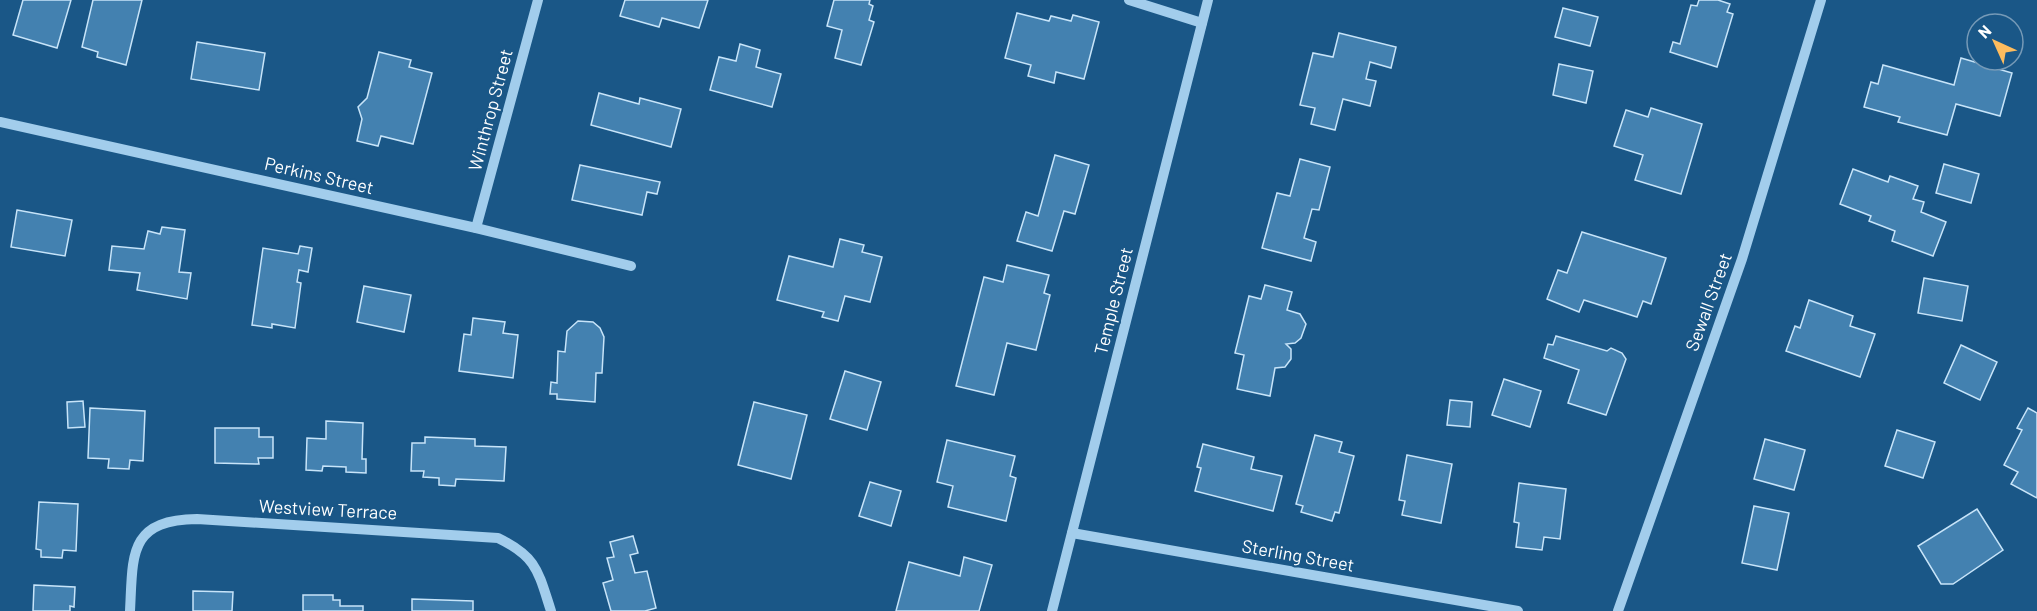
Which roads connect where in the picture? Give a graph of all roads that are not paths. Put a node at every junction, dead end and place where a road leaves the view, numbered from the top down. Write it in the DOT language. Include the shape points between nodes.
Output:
graph roads {
  1 [pos="538,0"];
  2 [pos="1129,0"];
  3 [pos="1208,0"];
  4 [pos="1821,0"];
  5 [pos="1202,23"];
  6 [pos="0,122"];
  7 [pos="476,228"];
  8 [pos="631,266"];
  9 [pos="1072,533"];
  10 [pos="130,611"];
  11 [pos="551,611"];
  12 [pos="1052,611"];
  13 [pos="1518,611"];
  14 [pos="1618,611"];
  1 -- 7 [label="street, Winthrop Street"];
  2 -- 5 [label="street"];
  3 -- 5 [label="street, Temple Street"];
  4 -- 14 [label="street, Sewall Street" via="1742,259"];
  5 -- 9 [label="street, Temple Street"];
  6 -- 7 [label="street, Perkins Street"];
  7 -- 8 [label="street, Perkins Street"];
  9 -- 12 [label="street, Temple Street"];
  9 -- 13 [label="street, Sterling Street"];
  10 -- 11 [label="street, Westview Terrace" via="132,560 140,541 154,526 175,519 197,519 498,538 522,550 538,571"];
}
